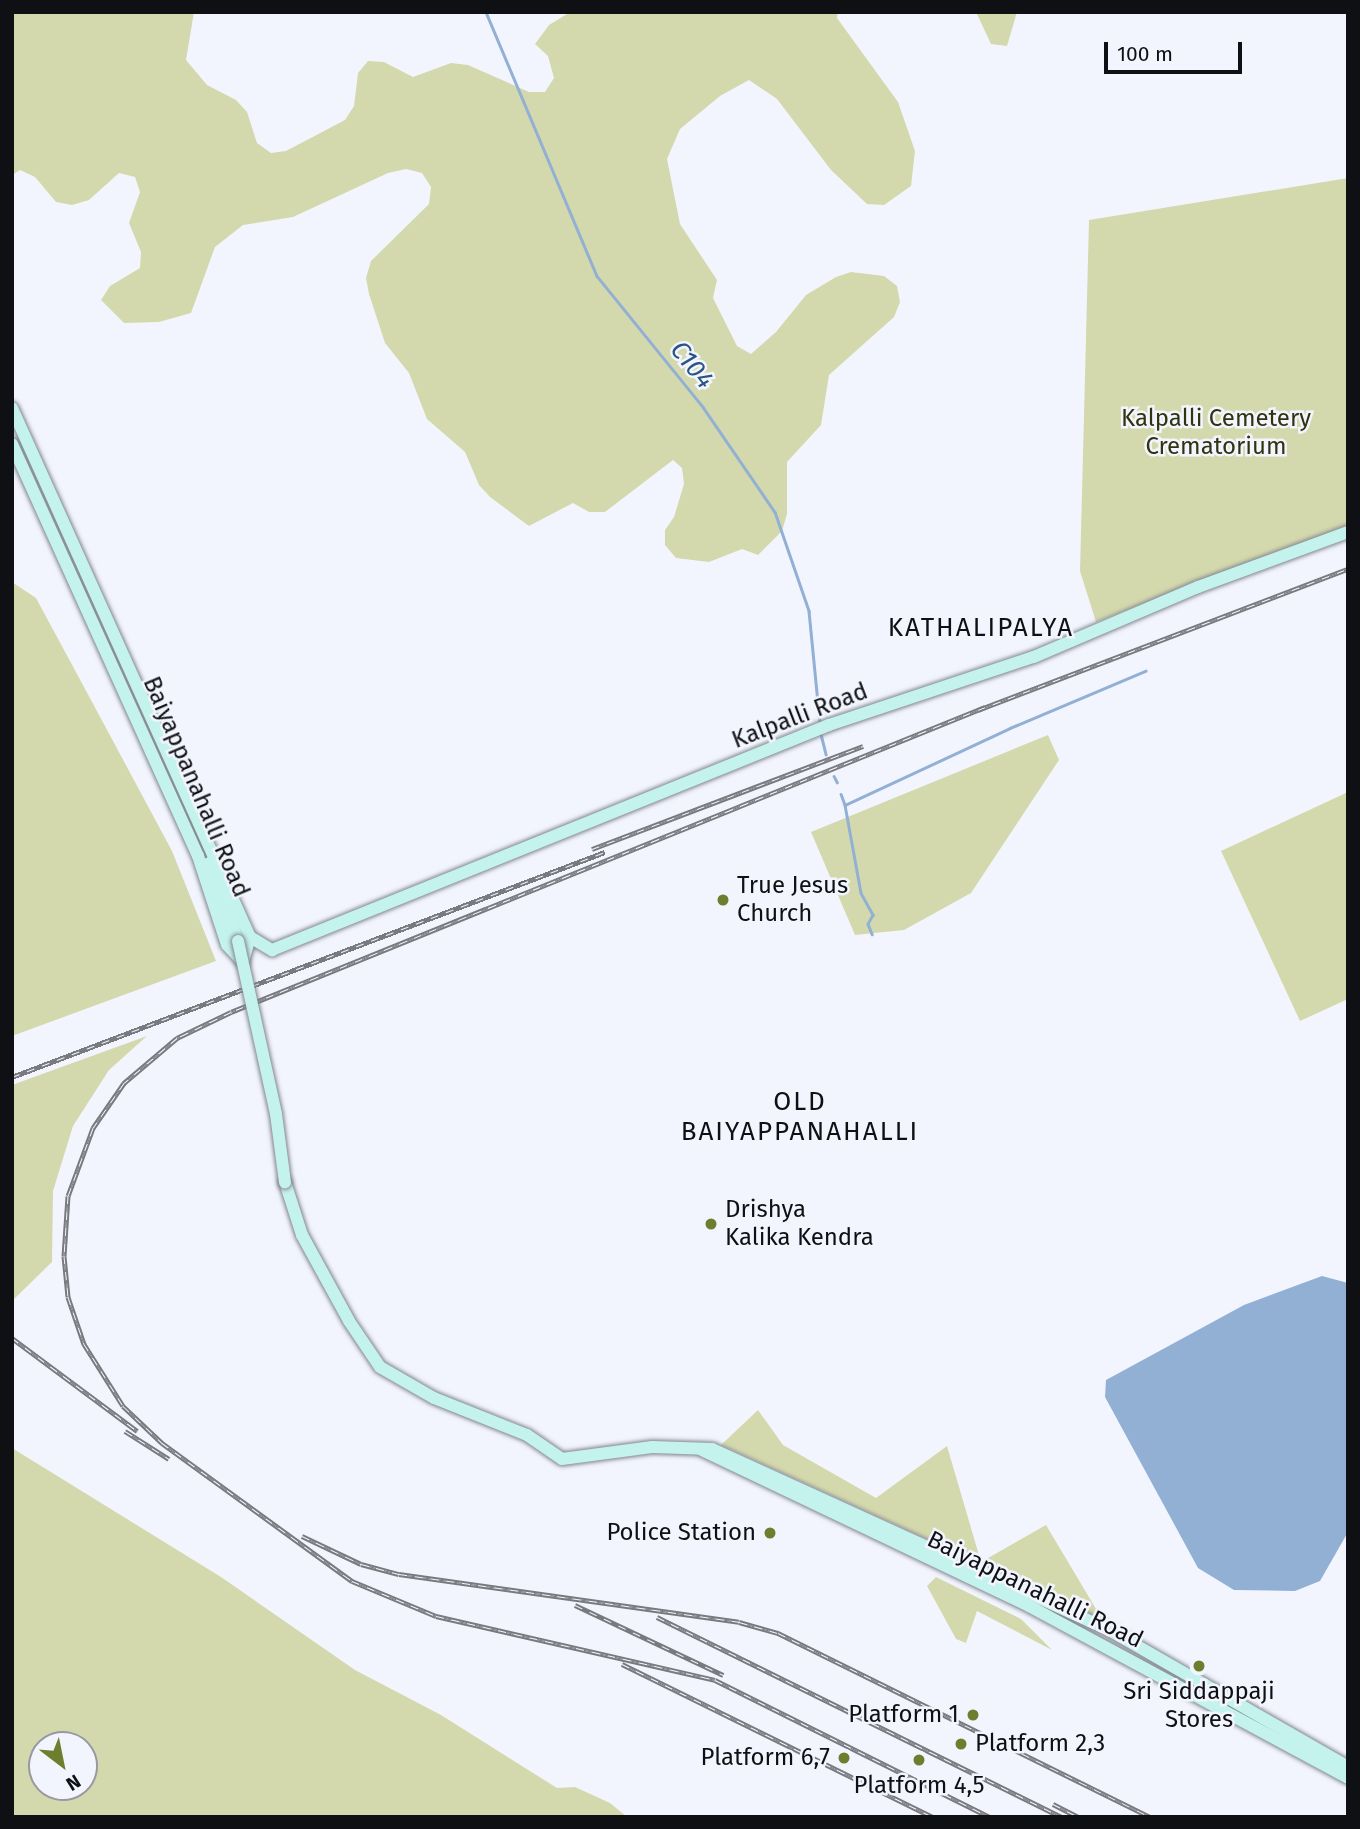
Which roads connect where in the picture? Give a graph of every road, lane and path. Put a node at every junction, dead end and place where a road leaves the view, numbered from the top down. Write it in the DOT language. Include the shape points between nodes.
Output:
graph roads {
  1 [pos="12,408"];
  2 [pos="12,426"];
  3 [pos="12,444"];
  4 [pos="1348,532"];
  5 [pos="250,937"];
  6 [pos="878,1529"];
  7 [pos="1348,1767"];
  8 [pos="1348,1778"];
  1 -- 5 [label="street, Baiyappanahalli Road"];
  2 -- 6 [label="street, Baiyappanahalli Road, bridge" via="206,853 237,942 276,1114 285,1182 303,1235 349,1321 380,1367 434,1398 527,1435 562,1459 652,1447 700,1450"];
  3 -- 5 [label="street" via="198,856 227,945 243,962"];
  4 -- 5 [label="street, Kalpalli Road" via="1198,587 1034,657 821,729 272,950"];
  6 -- 7 [label="street, Baiyappanahalli Road" via="1111,1631"];
  6 -- 8 [label="street, Baiyappanahalli Road"];
}
